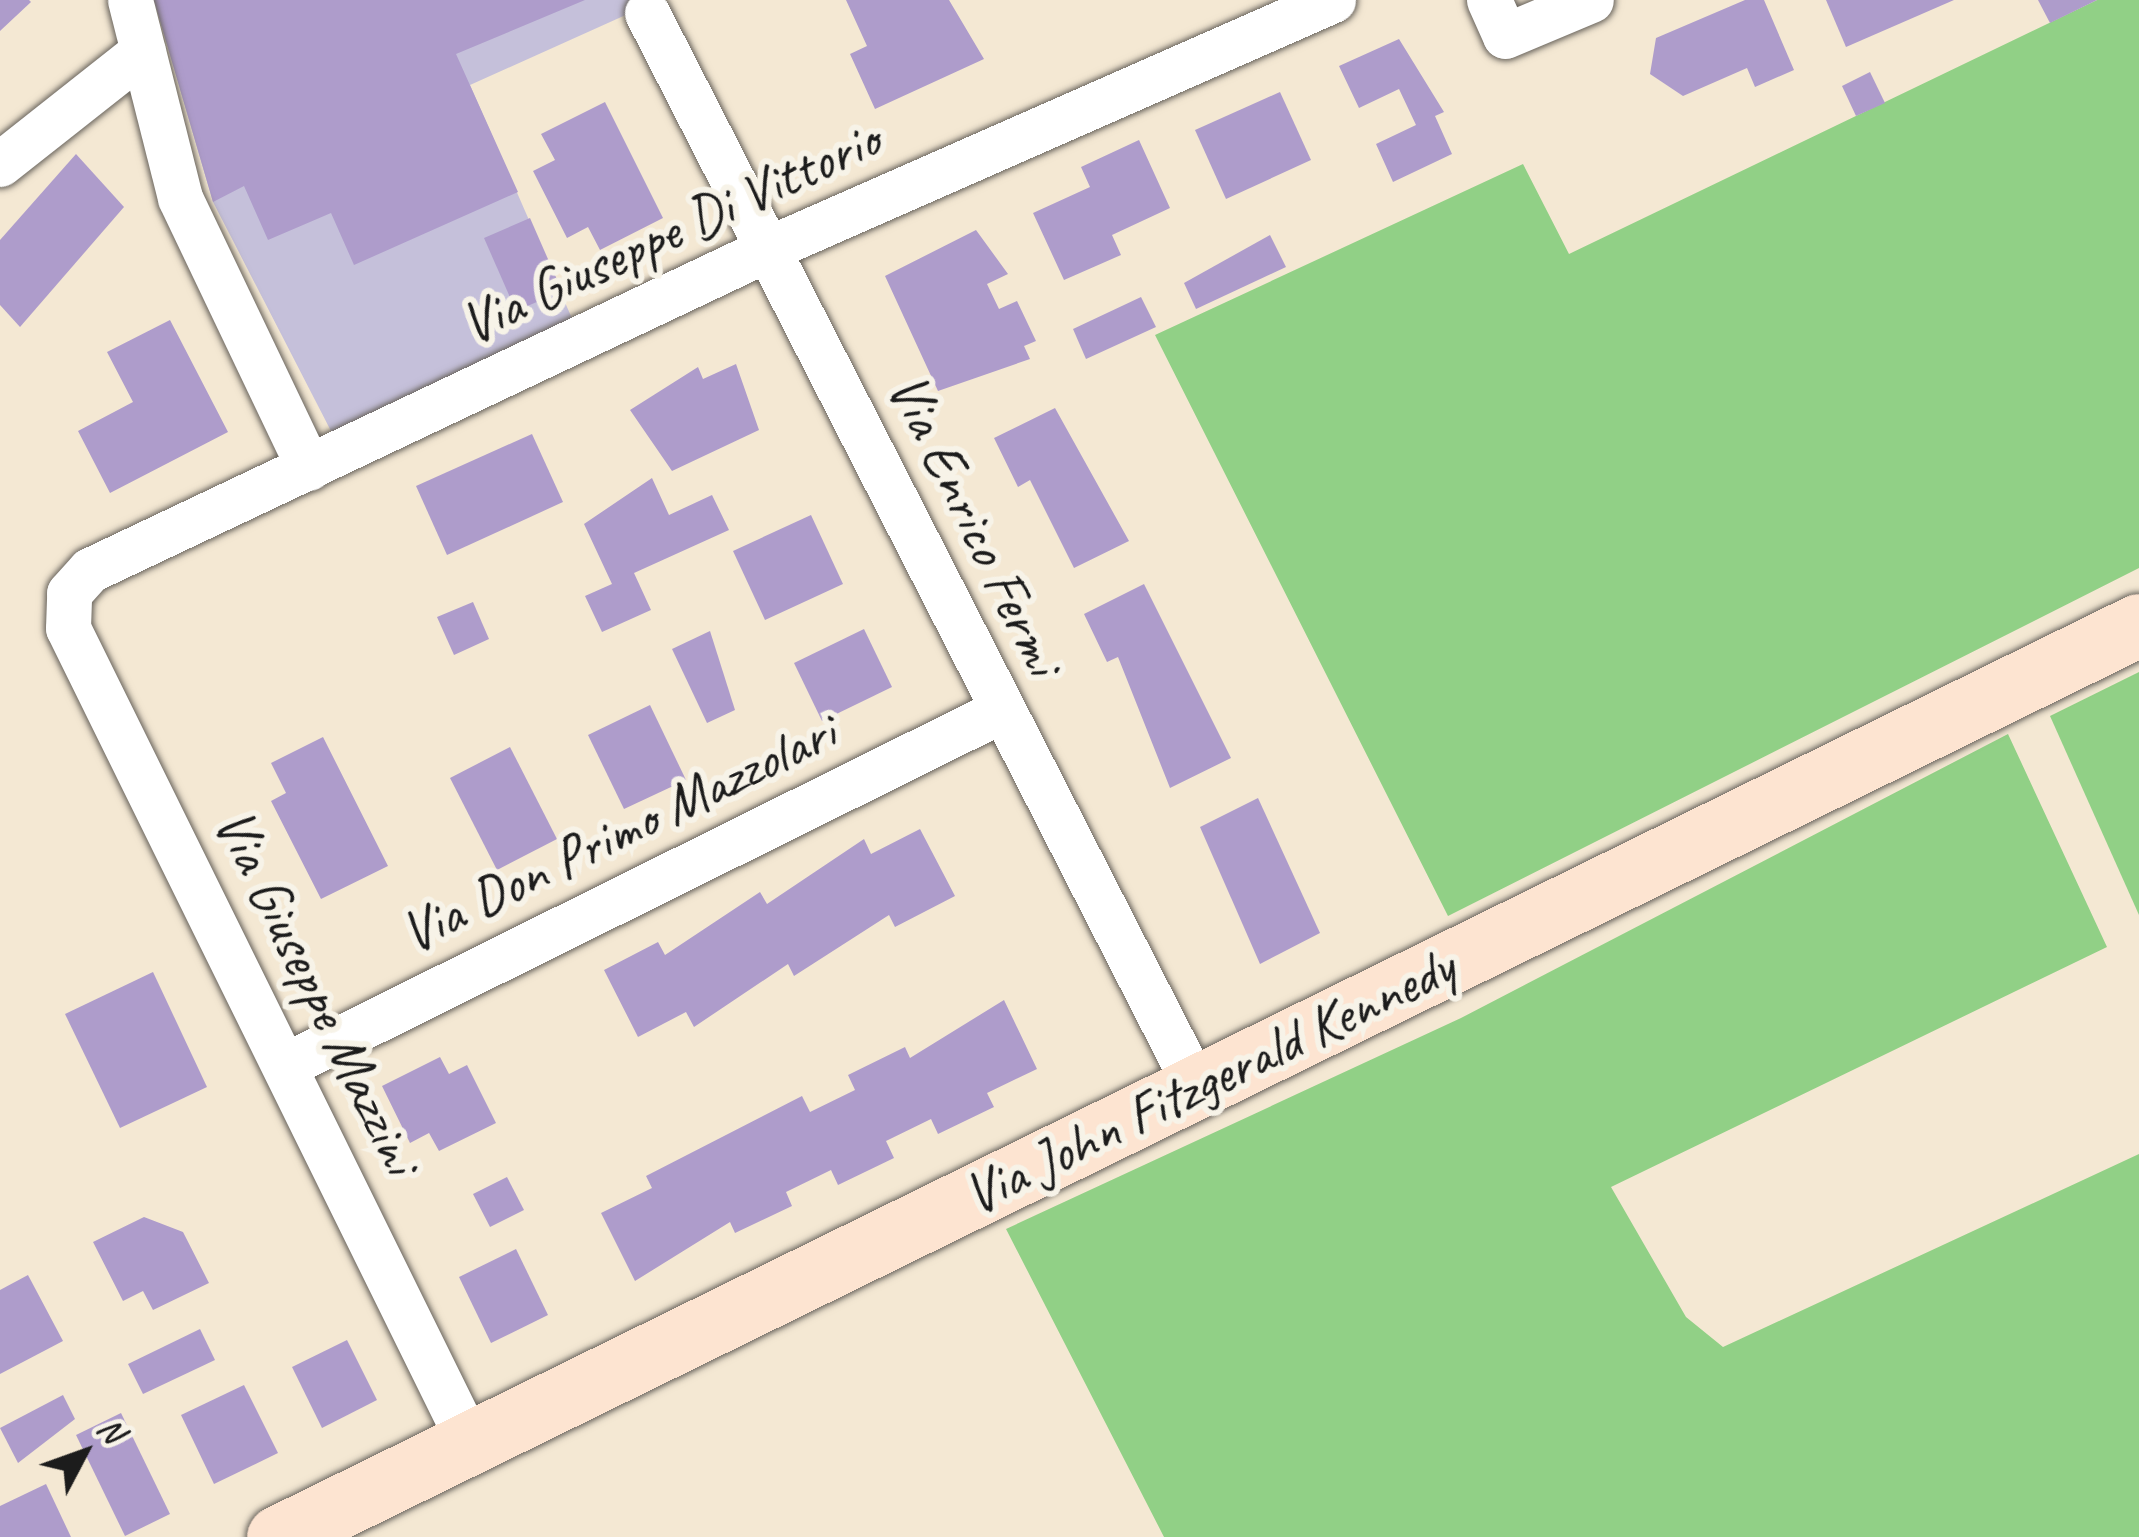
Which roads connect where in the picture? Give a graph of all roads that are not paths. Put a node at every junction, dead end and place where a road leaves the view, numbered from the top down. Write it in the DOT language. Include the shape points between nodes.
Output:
graph roads {
  1 [pos="130,0"];
  2 [pos="1333,0"];
  3 [pos="1591,0"];
  4 [pos="647,13"];
  5 [pos="1497,18"];
  6 [pos="143,51"];
  7 [pos="0,164"];
  8 [pos="772,248"];
  9 [pos="309,468"];
  10 [pos="69,593"];
  11 [pos="2139,625"];
  12 [pos="1000,711"];
  13 [pos="290,1063"];
  14 [pos="1196,1087"];
  15 [pos="469,1442"];
  16 [pos="278,1537"];
  1 -- 6 [label="street"];
  2 -- 8 [label="street, Via Giuseppe Di Vittorio"];
  3 -- 5 [label="street"];
  4 -- 8 [label="street, Via Enrico Fermi"];
  6 -- 7 [label="street"];
  6 -- 9 [label="street" via="181,198"];
  8 -- 9 [label="street, Via Giuseppe Di Vittorio"];
  8 -- 12 [label="street, Via Enrico Fermi"];
  9 -- 10 [label="street, Via Giuseppe Di Vittorio" via="90,570"];
  10 -- 13 [label="street, Via Giuseppe Mazzini" via="68,628"];
  11 -- 14 [label="street, Via John Fitzgerald Kennedy"];
  12 -- 13 [label="street, Via Don Primo Mazzolari"];
  12 -- 14 [label="street, Via Enrico Fermi"];
  13 -- 15 [label="street, Via Giuseppe Mazzini"];
  14 -- 15 [label="street, Via John Fitzgerald Kennedy"];
  15 -- 16 [label="street, Via John Fitzgerald Kennedy"];
}
